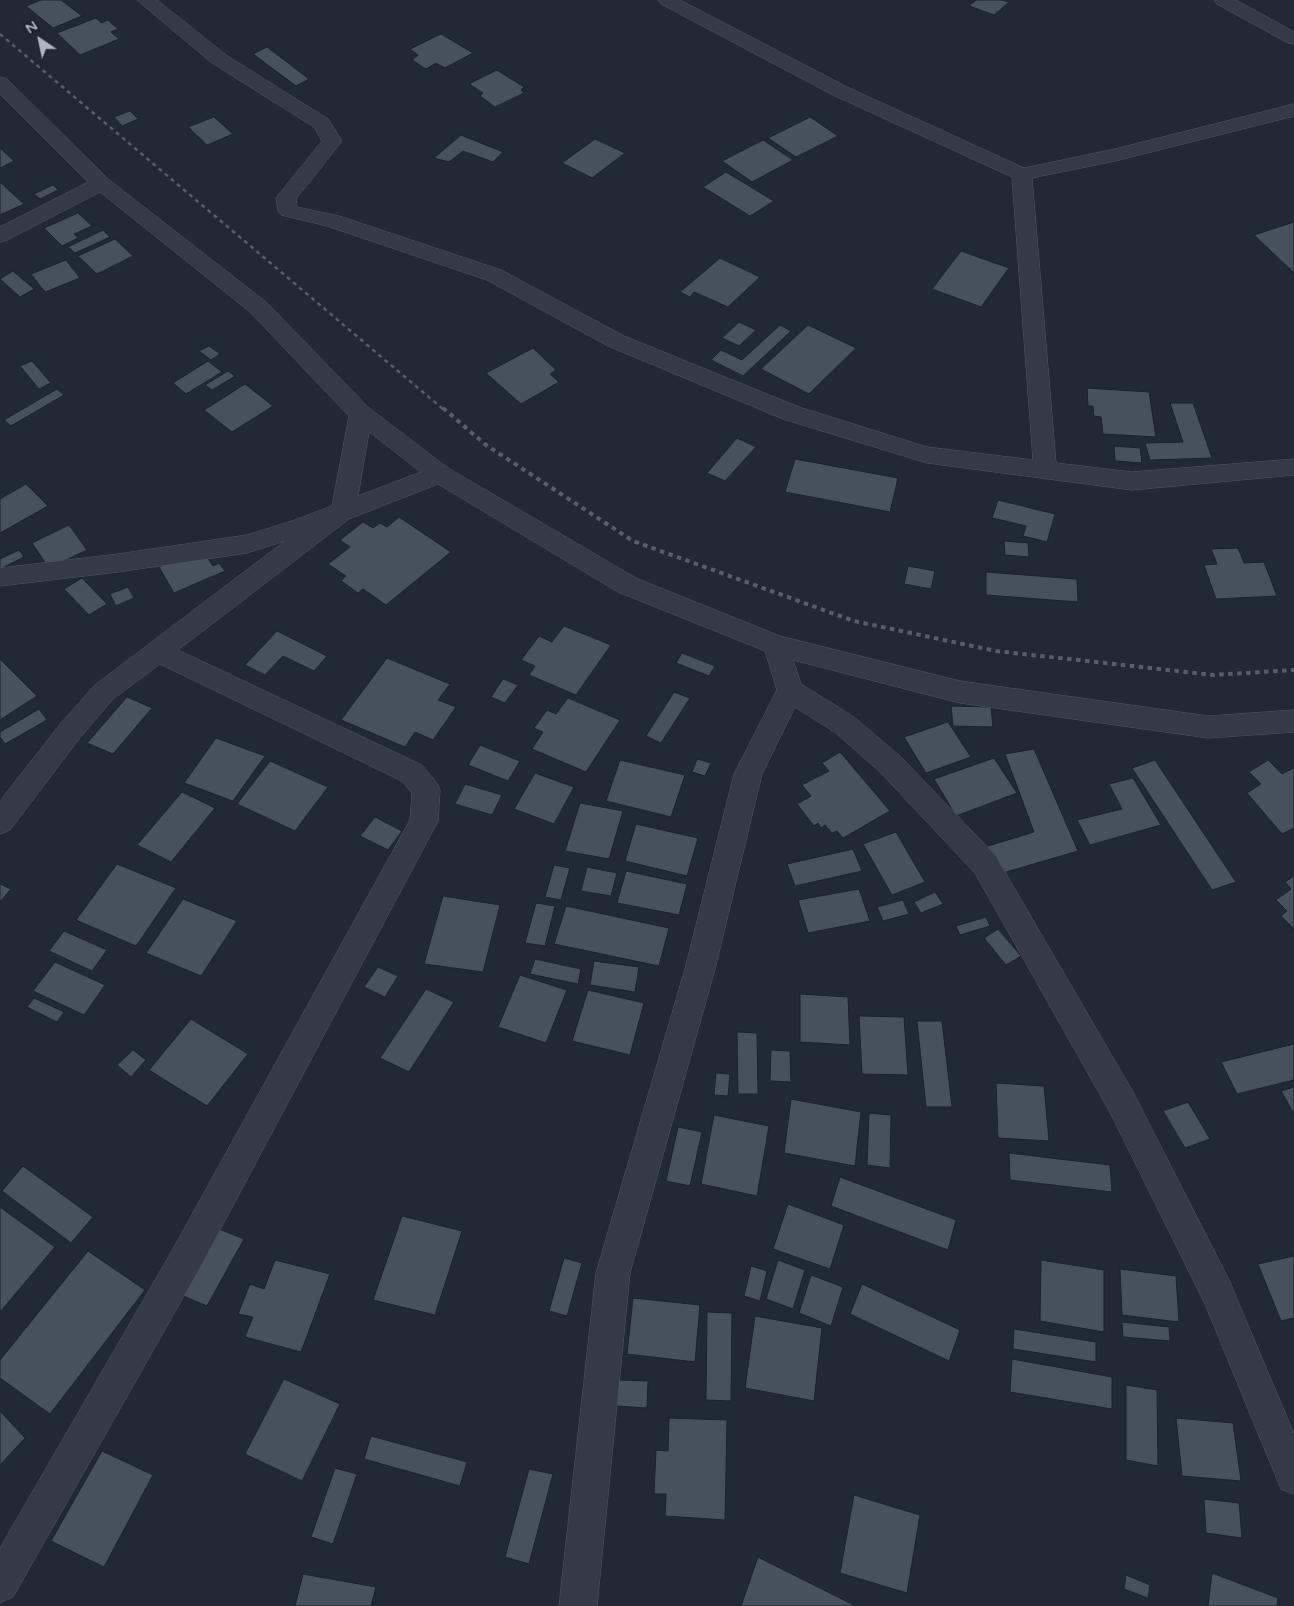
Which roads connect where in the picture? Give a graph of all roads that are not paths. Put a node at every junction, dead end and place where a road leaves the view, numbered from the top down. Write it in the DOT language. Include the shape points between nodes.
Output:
graph roads {
  1 [pos="146,0"];
  2 [pos="666,0"];
  3 [pos="1223,0"];
  4 [pos="1294,39"];
  5 [pos="0,83"];
  6 [pos="1294,110"];
  7 [pos="1022,174"];
  8 [pos="101,183"];
  9 [pos="0,235"];
  10 [pos="361,414"];
  11 [pos="1294,467"];
  12 [pos="1045,470"];
  13 [pos="440,474"];
  14 [pos="344,510"];
  15 [pos="0,577"];
  16 [pos="776,645"];
  17 [pos="159,652"];
  18 [pos="790,690"];
  19 [pos="1294,721"];
  20 [pos="0,822"];
  21 [pos="1294,1476"];
  22 [pos="0,1584"];
  23 [pos="578,1606"];
  1 -- 12 [label="street" via="219,59 321,123 332,141 286,198 288,211 332,221 494,275 616,341 791,413 927,455"];
  2 -- 7 [label="street" via="840,91"];
  3 -- 4 [label="street"];
  5 -- 8 [label="street"];
  6 -- 7 [label="street" via="1115,156"];
  7 -- 12 [label="street"];
  8 -- 9 [label="street"];
  8 -- 10 [label="street" via="258,307"];
  10 -- 13 [label="street"];
  10 -- 14 [label="street"];
  11 -- 12 [label="street" via="1132,481"];
  13 -- 14 [label="street"];
  13 -- 16 [label="street" via="627,585"];
  14 -- 15 [label="street" via="247,544"];
  14 -- 17 [label="street"];
  16 -- 18 [label="street"];
  16 -- 19 [label="street" via="960,692 1208,727"];
  17 -- 20 [label="street" via="104,692"];
  17 -- 22 [label="street" via="412,773 426,790 424,821 185,1261"];
  18 -- 21 [label="street" via="845,725 891,765 985,864 1126,1111 1217,1292"];
  18 -- 23 [label="street" via="748,774 700,969 613,1273"];
}
